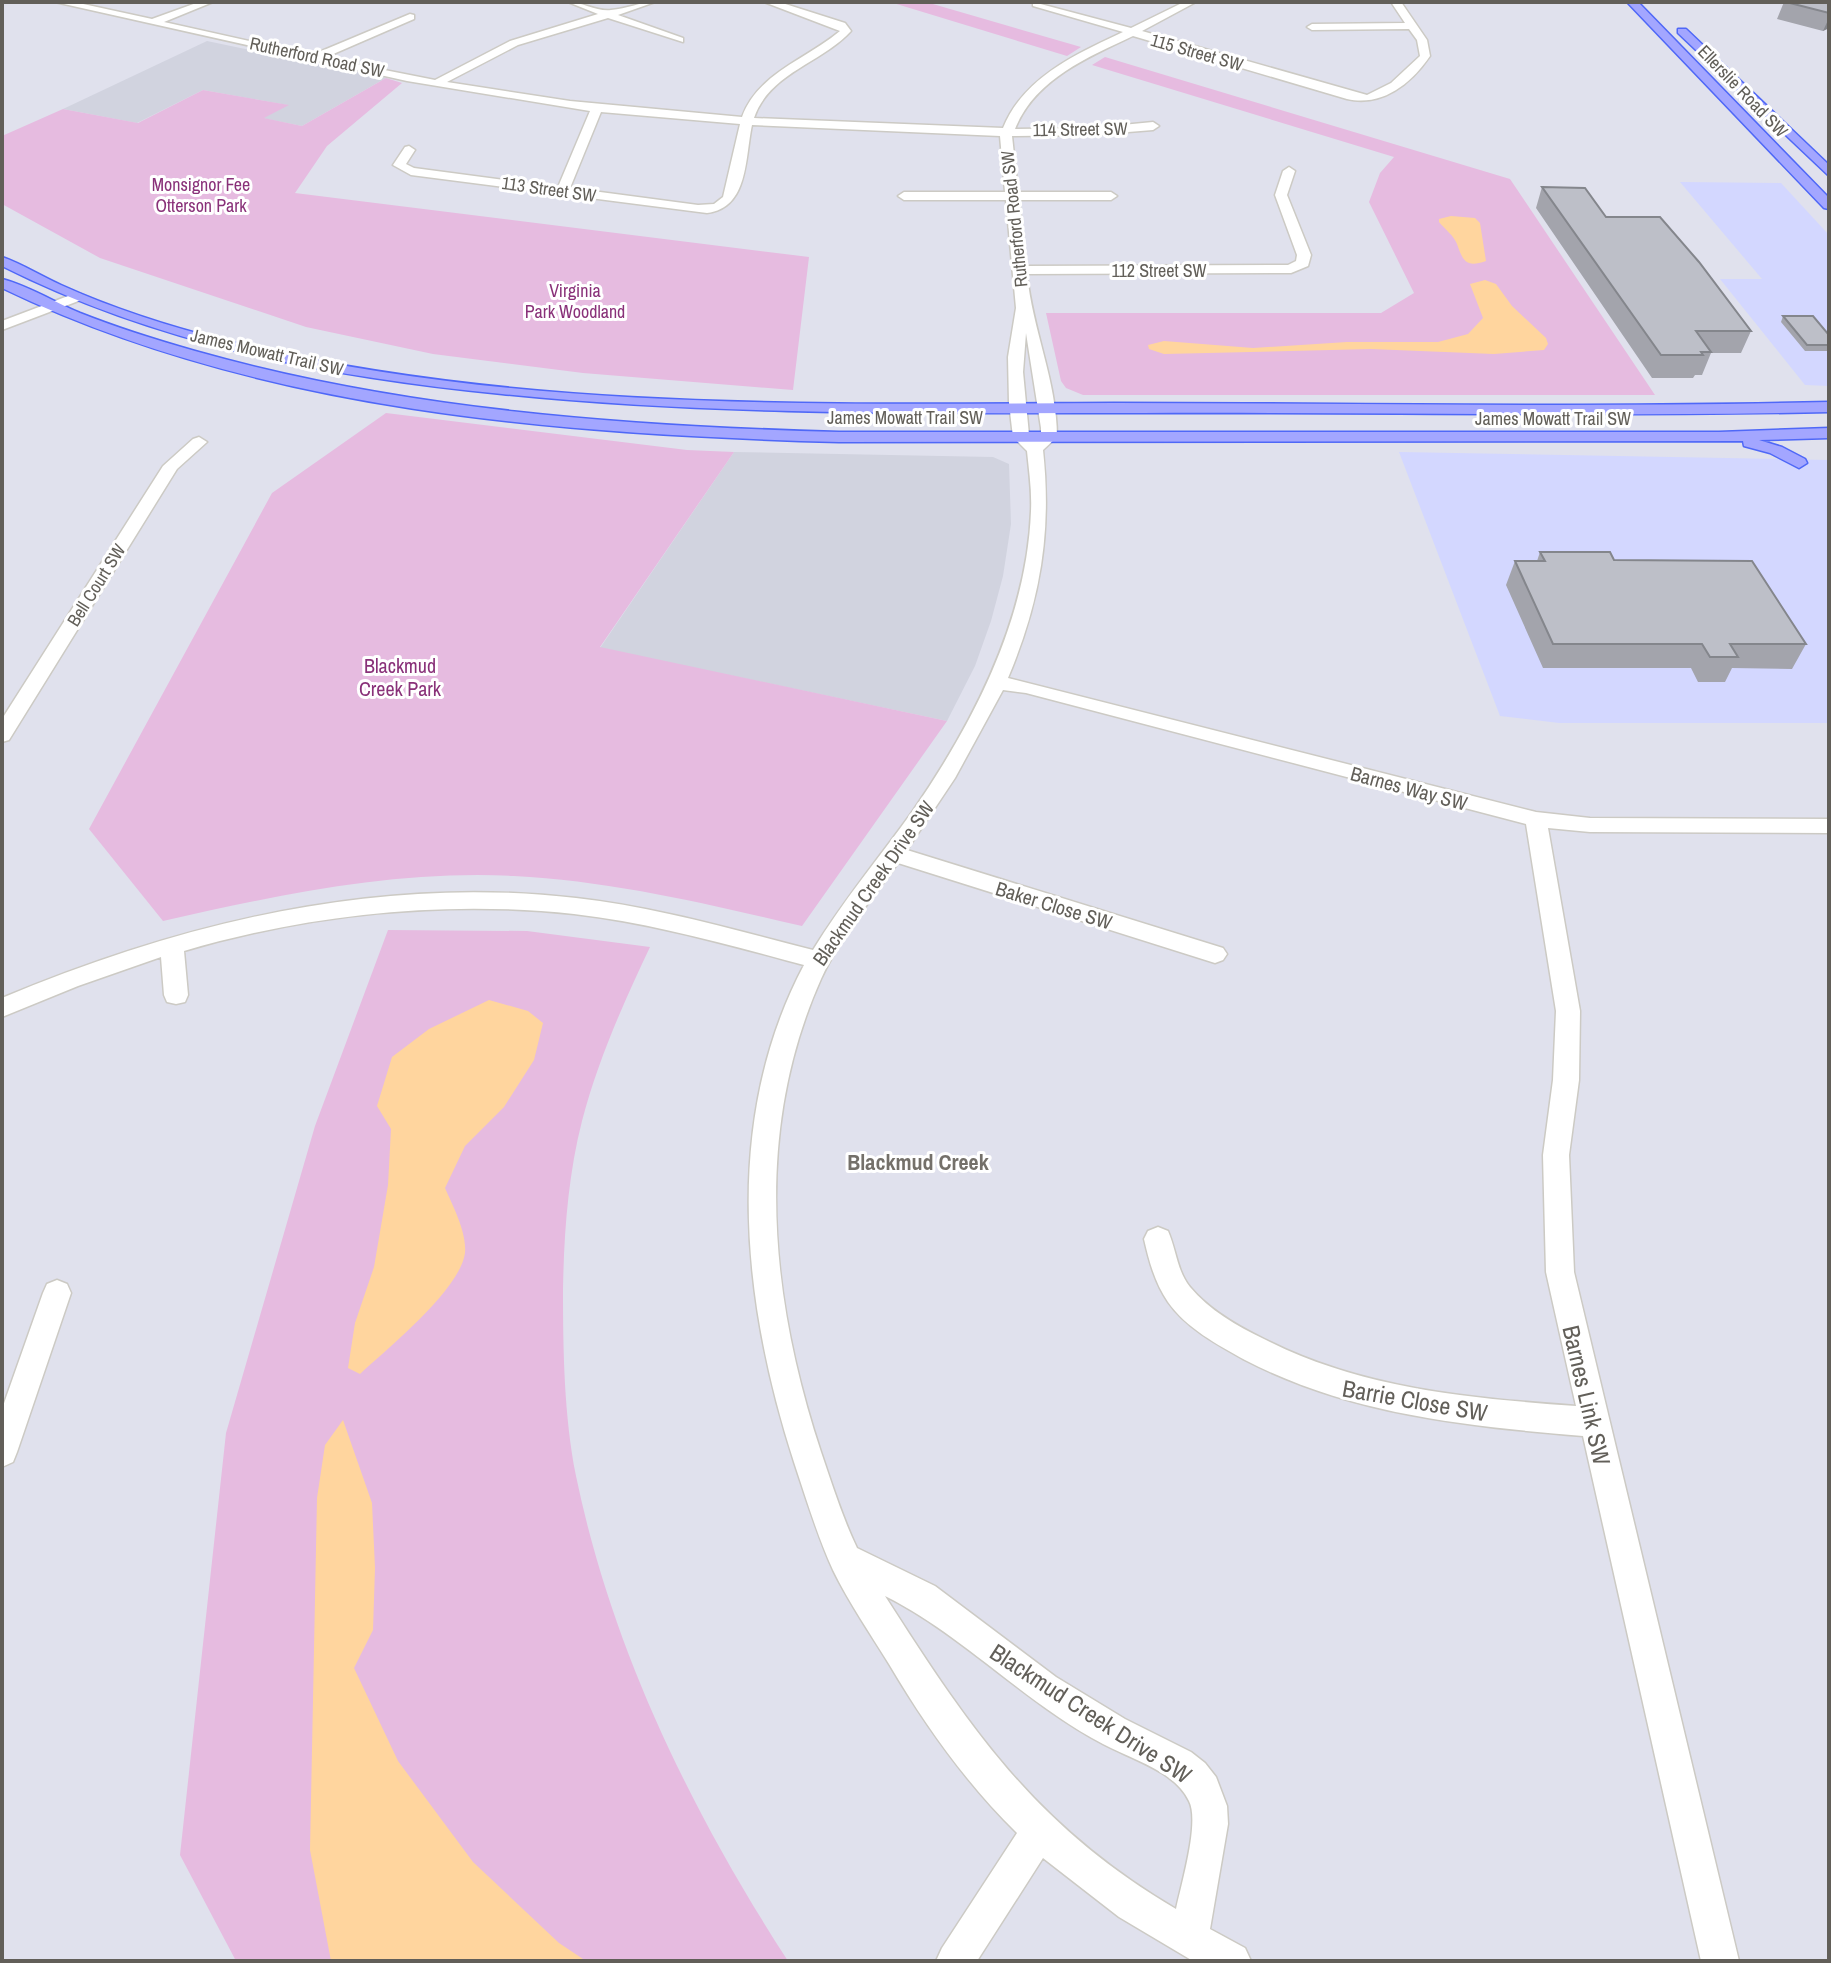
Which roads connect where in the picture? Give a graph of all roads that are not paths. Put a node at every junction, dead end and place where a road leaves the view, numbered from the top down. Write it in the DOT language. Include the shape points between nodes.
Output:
graph roads {
  1 [pos="60,2"];
  2 [pos="208,2"];
  3 [pos="573,2"];
  4 [pos="650,2"];
  5 [pos="769,2"];
  6 [pos="1191,2"];
  7 [pos="1396,2"];
  8 [pos="1632,2"];
  9 [pos="1037,4"];
  10 [pos="608,14"];
  11 [pos="410,17"];
  12 [pos="154,22"];
  13 [pos="1673,23"];
  14 [pos="1413,26"];
  15 [pos="1312,27"];
  16 [pos="1130,33"];
  17 [pos="679,40"];
  18 [pos="316,57"];
  19 [pos="437,83"];
  20 [pos="1708,83"];
  21 [pos="589,93"];
  22 [pos="574,105"];
  23 [pos="597,108"];
  24 [pos="747,120"];
  25 [pos="1153,126"];
  26 [pos="1007,130"];
  27 [pos="409,150"];
  28 [pos="1289,171"];
  29 [pos="1795,171"];
  30 [pos="1829,174"];
  31 [pos="1829,189"];
  32 [pos="563,191"];
  33 [pos="904,196"];
  34 [pos="1012,196"];
  35 [pos="1111,196"];
  36 [pos="1829,205"];
  37 [pos="2,261"];
  38 [pos="1020,270"];
  39 [pos="2,283"];
  40 [pos="70,294"];
  41 [pos="46,304"];
  42 [pos="1023,308"];
  43 [pos="2,316"];
  44 [pos="2,326"];
  45 [pos="1046,408"];
  46 [pos="1364,408"];
  47 [pos="1560,408"];
  48 [pos="1829,408"];
  49 [pos="1017,413"];
  50 [pos="667,430"];
  51 [pos="1828,433"];
  52 [pos="1719,437"];
  53 [pos="1038,438"];
  54 [pos="1616,438"];
  55 [pos="199,442"];
  56 [pos="998,683"];
  57 [pos="2,735"];
  58 [pos="1536,819"];
  59 [pos="1829,826"];
  60 [pos="894,854"];
  61 [pos="172,945"];
  62 [pos="1215,954"];
  63 [pos="817,960"];
  64 [pos="176,995"];
  65 [pos="2,1007"];
  66 [pos="1158,1239"];
  67 [pos="57,1293"];
  68 [pos="1593,1422"];
  69 [pos="2,1452"];
  70 [pos="846,1560"];
  71 [pos="1039,1831"];
  72 [pos="1189,1939"];
  73 [pos="955,1961"];
  74 [pos="1232,1961"];
  75 [pos="1720,1961"];
  1 -- 12 [label="street, Rutherford Road SW"];
  2 -- 12 [label="street"];
  3 -- 10 [label="street"];
  4 -- 10 [label="street"];
  5 -- 24 [label="street" via="845,27 844,34 762,93"];
  6 -- 16 [label="street, Rutherford Road SW"];
  7 -- 14 [label="street"];
  8 -- 20 [label="main road, Ellerslie Road SW"];
  9 -- 16 [label="street, 115 Street SW"];
  10 -- 17 [label="street"];
  10 -- 19 [label="street" via="514,43"];
  11 -- 18 [label="street"];
  12 -- 18 [label="street, Rutherford Road SW"];
  13 -- 30 [label="main road, Ellerslie Road SW"];
  14 -- 15 [label="street"];
  14 -- 16 [label="street, 115 Street SW" via="1425,45 1423,61 1380,95 1359,98"];
  16 -- 26 [label="street, Rutherford Road SW" via="1036,88"];
  18 -- 19 [label="street, Rutherford Road SW"];
  19 -- 22 [label="street, Rutherford Road SW"];
  20 -- 29 [label="main road, Ellerslie Road SW"];
  20 -- 30 [label="main road" via="1805,164"];
  21 -- 22 [label="street"];
  22 -- 23 [label="street, Rutherford Road SW"];
  23 -- 24 [label="street, Rutherford Road SW"];
  23 -- 32 [label="street"];
  24 -- 26 [label="street, Rutherford Road SW"];
  24 -- 32 [label="street, 113 Street SW" via="731,197 719,207 689,208"];
  25 -- 26 [label="street, 114 Street SW" via="1117,131"];
  26 -- 34 [label="street, Rutherford Road SW"];
  27 -- 32 [label="street, 113 Street SW" via="399,165 411,171"];
  28 -- 38 [label="street, 112 Street SW" via="1281,195 1304,255 1299,267"];
  29 -- 31 [label="main road" via="1817,178"];
  29 -- 36 [label="main road, Ellerslie Road SW"];
  33 -- 34 [label="street"];
  34 -- 35 [label="street"];
  34 -- 38 [label="street, Rutherford Road SW"];
  37 -- 40 [label="main road, James Mowatt Trail SW"];
  38 -- 42 [label="street, Rutherford Road SW"];
  39 -- 41 [label="main road, James Mowatt Trail SW"];
  40 -- 41 [label="street"];
  40 -- 49 [label="main road, James Mowatt Trail SW" via="211,342 370,375 675,403"];
  41 -- 43 [label="street"];
  41 -- 44 [label="street"];
  41 -- 50 [label="main road, James Mowatt Trail SW" via="158,346 340,389 499,415"];
  42 -- 45 [label="street, Rutherford Road SW" via="1033,332"];
  42 -- 49 [label="street, Rutherford Road SW" via="1014,347"];
  45 -- 46 [label="main road, James Mowatt Trail SW"];
  45 -- 49 [label="main road, James Mowatt Trail SW"];
  45 -- 53 [label="street, Rutherford Road SW"];
  46 -- 47 [label="main road, James Mowatt Trail SW"];
  46 -- 53 [label="main road"];
  47 -- 48 [label="main road, James Mowatt Trail SW"];
  47 -- 54 [label="main road" via="1598,421"];
  48 -- 54 [label="main road" via="1763,419 1646,426"];
  49 -- 50 [label="main road"];
  49 -- 53 [label="street, Rutherford Road SW"];
  50 -- 53 [label="main road, James Mowatt Trail SW"];
  51 -- 52 [label="main road, James Mowatt Trail SW"];
  51 -- 52 [label="main road" via="1803,446 1799,463 1776,450"];
  52 -- 54 [label="main road, James Mowatt Trail SW"];
  53 -- 54 [label="main road, James Mowatt Trail SW"];
  53 -- 56 [label="street, Blackmud Creek Drive SW" via="1034,562"];
  55 -- 57 [label="street, Bell Court SW" via="171,466"];
  56 -- 58 [label="street, Barnes Way SW"];
  56 -- 60 [label="street, Blackmud Creek Drive SW" via="959,757"];
  58 -- 59 [label="street, Barnes Way SW" via="1590,825"];
  58 -- 68 [label="street, Barnes Link SW" via="1568,1011 1556,1155 1559,1258"];
  60 -- 62 [label="street, Baker Close SW"];
  60 -- 63 [label="street, Blackmud Creek Drive SW"];
  61 -- 63 [label="street" via="334,911 416,903 523,902 647,917"];
  61 -- 64 [label="street"];
  61 -- 65 [label="street"];
  63 -- 70 [label="street, Blackmud Creek Drive SW" via="775,1074 763,1152 760,1242 767,1308 786,1394"];
  66 -- 68 [label="street, Barrie Close SW" via="1181,1296 1221,1331 1290,1368 1363,1395 1409,1404"];
  67 -- 69 [label="street"];
  68 -- 75 [label="street, Barnes Link SW"];
  70 -- 71 [label="street, Blackmud Creek Drive SW" via="933,1705"];
  70 -- 72 [label="street, Blackmud Creek Drive SW" via="923,1598 1044,1689 1193,1775 1203,1790 1210,1824"];
  71 -- 72 [label="street, Blackmud Creek Drive SW" via="1089,1874"];
  71 -- 73 [label="street"];
  72 -- 74 [label="street, Blackmud Creek Drive SW"];
}
